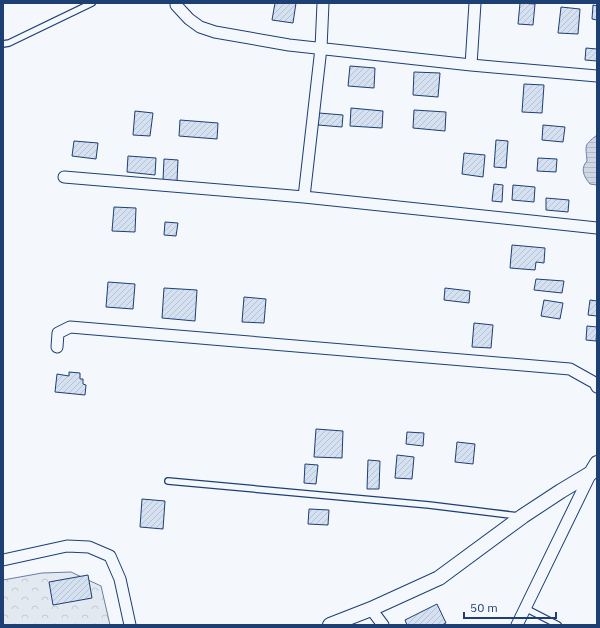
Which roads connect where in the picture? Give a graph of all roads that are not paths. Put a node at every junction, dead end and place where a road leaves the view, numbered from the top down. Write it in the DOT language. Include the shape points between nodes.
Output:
graph roads {
  1 [pos="92,3"];
  2 [pos="323,3"];
  3 [pos="475,3"];
  4 [pos="175,4"];
  5 [pos="3,44"];
  6 [pos="321,48"];
  7 [pos="471,65"];
  8 [pos="597,76"];
  9 [pos="64,178"];
  10 [pos="304,197"];
  11 [pos="597,228"];
  12 [pos="57,347"];
  13 [pos="597,386"];
  14 [pos="594,468"];
  15 [pos="168,481"];
  16 [pos="523,516"];
  17 [pos="3,560"];
  18 [pos="525,608"];
  19 [pos="371,609"];
  20 [pos="130,625"];
  21 [pos="330,625"];
  22 [pos="383,625"];
  23 [pos="517,625"];
  24 [pos="558,625"];
  1 -- 5 [label="lane"];
  2 -- 6 [label="street"];
  3 -- 7 [label="street"];
  4 -- 6 [label="street" via="200,27 215,32"];
  6 -- 7 [label="street"];
  6 -- 10 [label="street"];
  7 -- 8 [label="street"];
  9 -- 10 [label="street"];
  10 -- 11 [label="street"];
  12 -- 13 [label="street" via="58,333 70,327 570,369"];
  14 -- 16 [label="street"];
  14 -- 18 [label="street"];
  15 -- 16 [label="lane"];
  16 -- 19 [label="street" via="439,578"];
  17 -- 20 [label="street" via="67,546 89,547 110,556 120,579"];
  18 -- 23 [label="street"];
  18 -- 24 [label="lane"];
  19 -- 21 [label="street"];
  19 -- 22 [label="street"];
}
